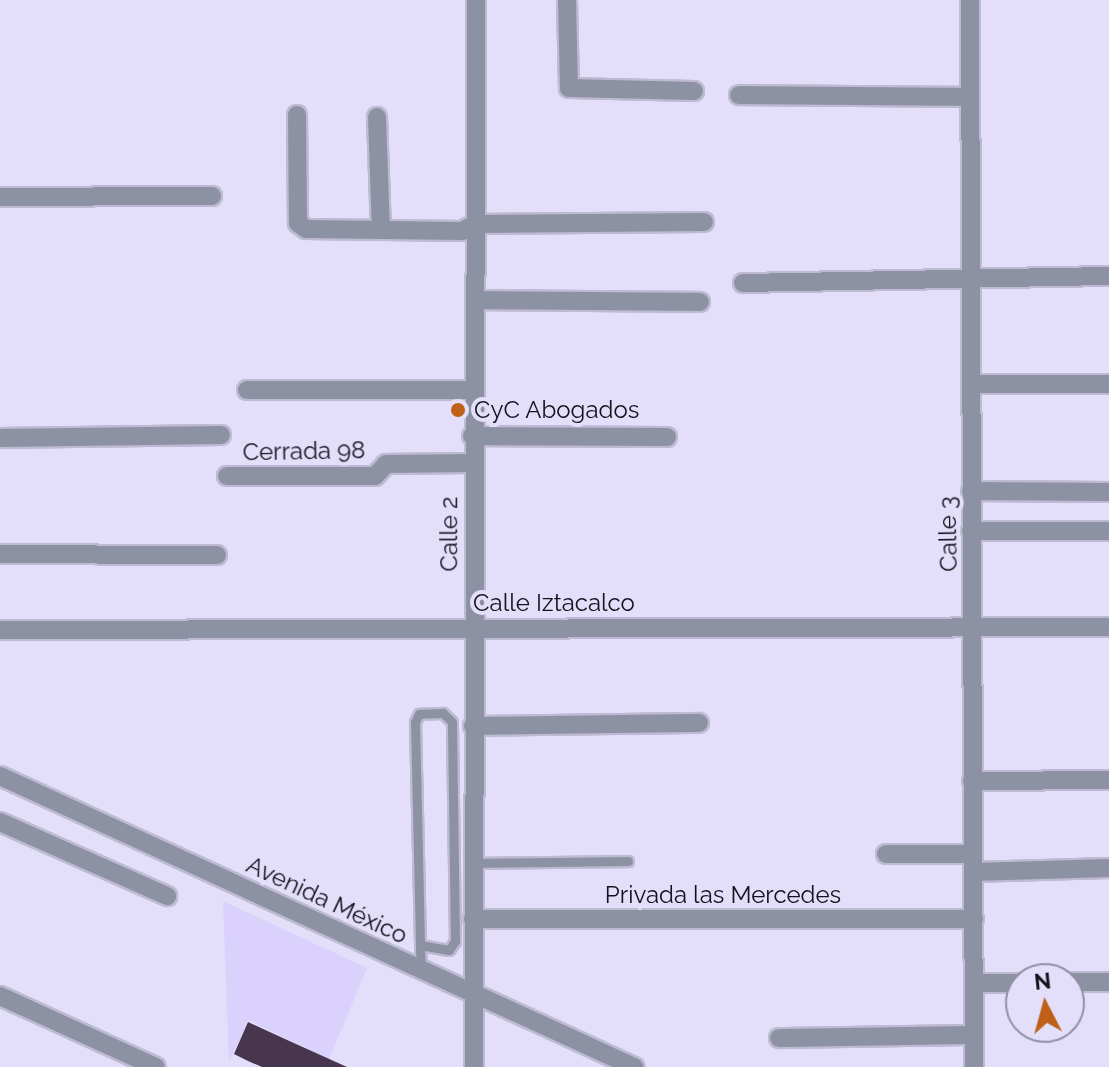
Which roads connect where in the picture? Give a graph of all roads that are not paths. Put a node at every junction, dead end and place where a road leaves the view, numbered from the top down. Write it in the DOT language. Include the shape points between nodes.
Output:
graph roads {
  1 [pos="476,0"];
  2 [pos="567,0"];
  3 [pos="970,0"];
  4 [pos="694,91"];
  5 [pos="739,95"];
  6 [pos="970,97"];
  7 [pos="297,115"];
  8 [pos="377,117"];
  9 [pos="212,196"];
  10 [pos="0,197"];
  11 [pos="704,222"];
  12 [pos="475,224"];
  13 [pos="381,230"];
  14 [pos="969,276"];
  15 [pos="1109,276"];
  16 [pos="743,283"];
  17 [pos="475,300"];
  18 [pos="700,302"];
  19 [pos="972,384"];
  20 [pos="1109,384"];
  21 [pos="247,390"];
  22 [pos="474,390"];
  23 [pos="221,435"];
  24 [pos="472,436"];
  25 [pos="667,437"];
  26 [pos="0,438"];
  27 [pos="472,463"];
  28 [pos="227,476"];
  29 [pos="971,491"];
  30 [pos="1109,492"];
  31 [pos="971,531"];
  32 [pos="1109,531"];
  33 [pos="0,554"];
  34 [pos="217,555"];
  35 [pos="473,627"];
  36 [pos="973,627"];
  37 [pos="1109,627"];
  38 [pos="0,630"];
  39 [pos="699,723"];
  40 [pos="473,726"];
  41 [pos="473,747"];
  42 [pos="452,749"];
  43 [pos="0,776"];
  44 [pos="1109,780"];
  45 [pos="972,781"];
  46 [pos="0,822"];
  47 [pos="886,854"];
  48 [pos="628,861"];
  49 [pos="473,863"];
  50 [pos="973,863"];
  51 [pos="1109,868"];
  52 [pos="167,896"];
  53 [pos="473,919"];
  54 [pos="974,919"];
  55 [pos="420,945"];
  56 [pos="421,970"];
  57 [pos="1085,982"];
  58 [pos="1109,982"];
  59 [pos="974,983"];
  60 [pos="1005,983"];
  61 [pos="474,993"];
  62 [pos="0,996"];
  63 [pos="974,1035"];
  64 [pos="779,1038"];
  65 [pos="156,1067"];
  66 [pos="474,1067"];
  67 [pos="634,1067"];
  68 [pos="974,1067"];
  1 -- 12 [label="street, Calle 2"];
  2 -- 4 [label="street" via="569,88"];
  3 -- 6 [label="street, Calle 3"];
  5 -- 6 [label="street"];
  6 -- 14 [label="street, Calle 3"];
  7 -- 13 [label="street" via="300,227"];
  8 -- 13 [label="street"];
  9 -- 10 [label="street"];
  11 -- 12 [label="street"];
  12 -- 13 [label="street" via="462,231"];
  12 -- 17 [label="street, Calle 2"];
  14 -- 15 [label="street"];
  14 -- 16 [label="street"];
  14 -- 19 [label="street, Calle 3"];
  17 -- 18 [label="street"];
  17 -- 22 [label="street, Calle 2"];
  19 -- 20 [label="street"];
  19 -- 29 [label="street, Calle 3"];
  21 -- 22 [label="street"];
  22 -- 24 [label="street, Calle 2"];
  23 -- 26 [label="street"];
  24 -- 25 [label="street"];
  24 -- 27 [label="street, Calle 2"];
  27 -- 28 [label="street, Cerrada 98" via="386,464 375,476"];
  27 -- 35 [label="street, Calle 2"];
  29 -- 30 [label="street"];
  29 -- 31 [label="street, Calle 3"];
  31 -- 32 [label="street"];
  31 -- 36 [label="street, Calle 3"];
  33 -- 34 [label="street"];
  35 -- 36 [label="street, Calle Iztacalco"];
  35 -- 38 [label="street, Calle Iztacalco"];
  35 -- 40 [label="street, Calle 2"];
  36 -- 37 [label="street, Calle Iztacalco"];
  36 -- 45 [label="street, Calle 3"];
  39 -- 40 [label="street"];
  40 -- 41 [label="street, Calle 2"];
  41 -- 42 [label="lane"];
  41 -- 49 [label="street, Calle 2"];
  42 -- 55 [label="lane" via="455,941 449,950"];
  42 -- 55 [label="lane" via="450,718 419,714 415,722"];
  43 -- 56 [label="street, Avenida México"];
  44 -- 45 [label="street"];
  45 -- 50 [label="street, Calle 3"];
  46 -- 52 [label="street"];
  47 -- 50 [label="street"];
  48 -- 49 [label="lane"];
  49 -- 53 [label="street, Calle 2"];
  50 -- 51 [label="street"];
  50 -- 54 [label="street, Calle 3"];
  53 -- 54 [label="street, Privada las Mercedes"];
  53 -- 61 [label="street, Calle 2"];
  54 -- 59 [label="street, Calle 3"];
  55 -- 56 [label="lane"];
  56 -- 61 [label="street, Avenida México"];
  57 -- 58 [label="street"];
  59 -- 60 [label="street"];
  59 -- 63 [label="street, Calle 3"];
  61 -- 66 [label="street, Calle 2"];
  61 -- 67 [label="street, Avenida México"];
  62 -- 65 [label="street"];
  63 -- 64 [label="street"];
  63 -- 68 [label="street, Calle 3"];
}
